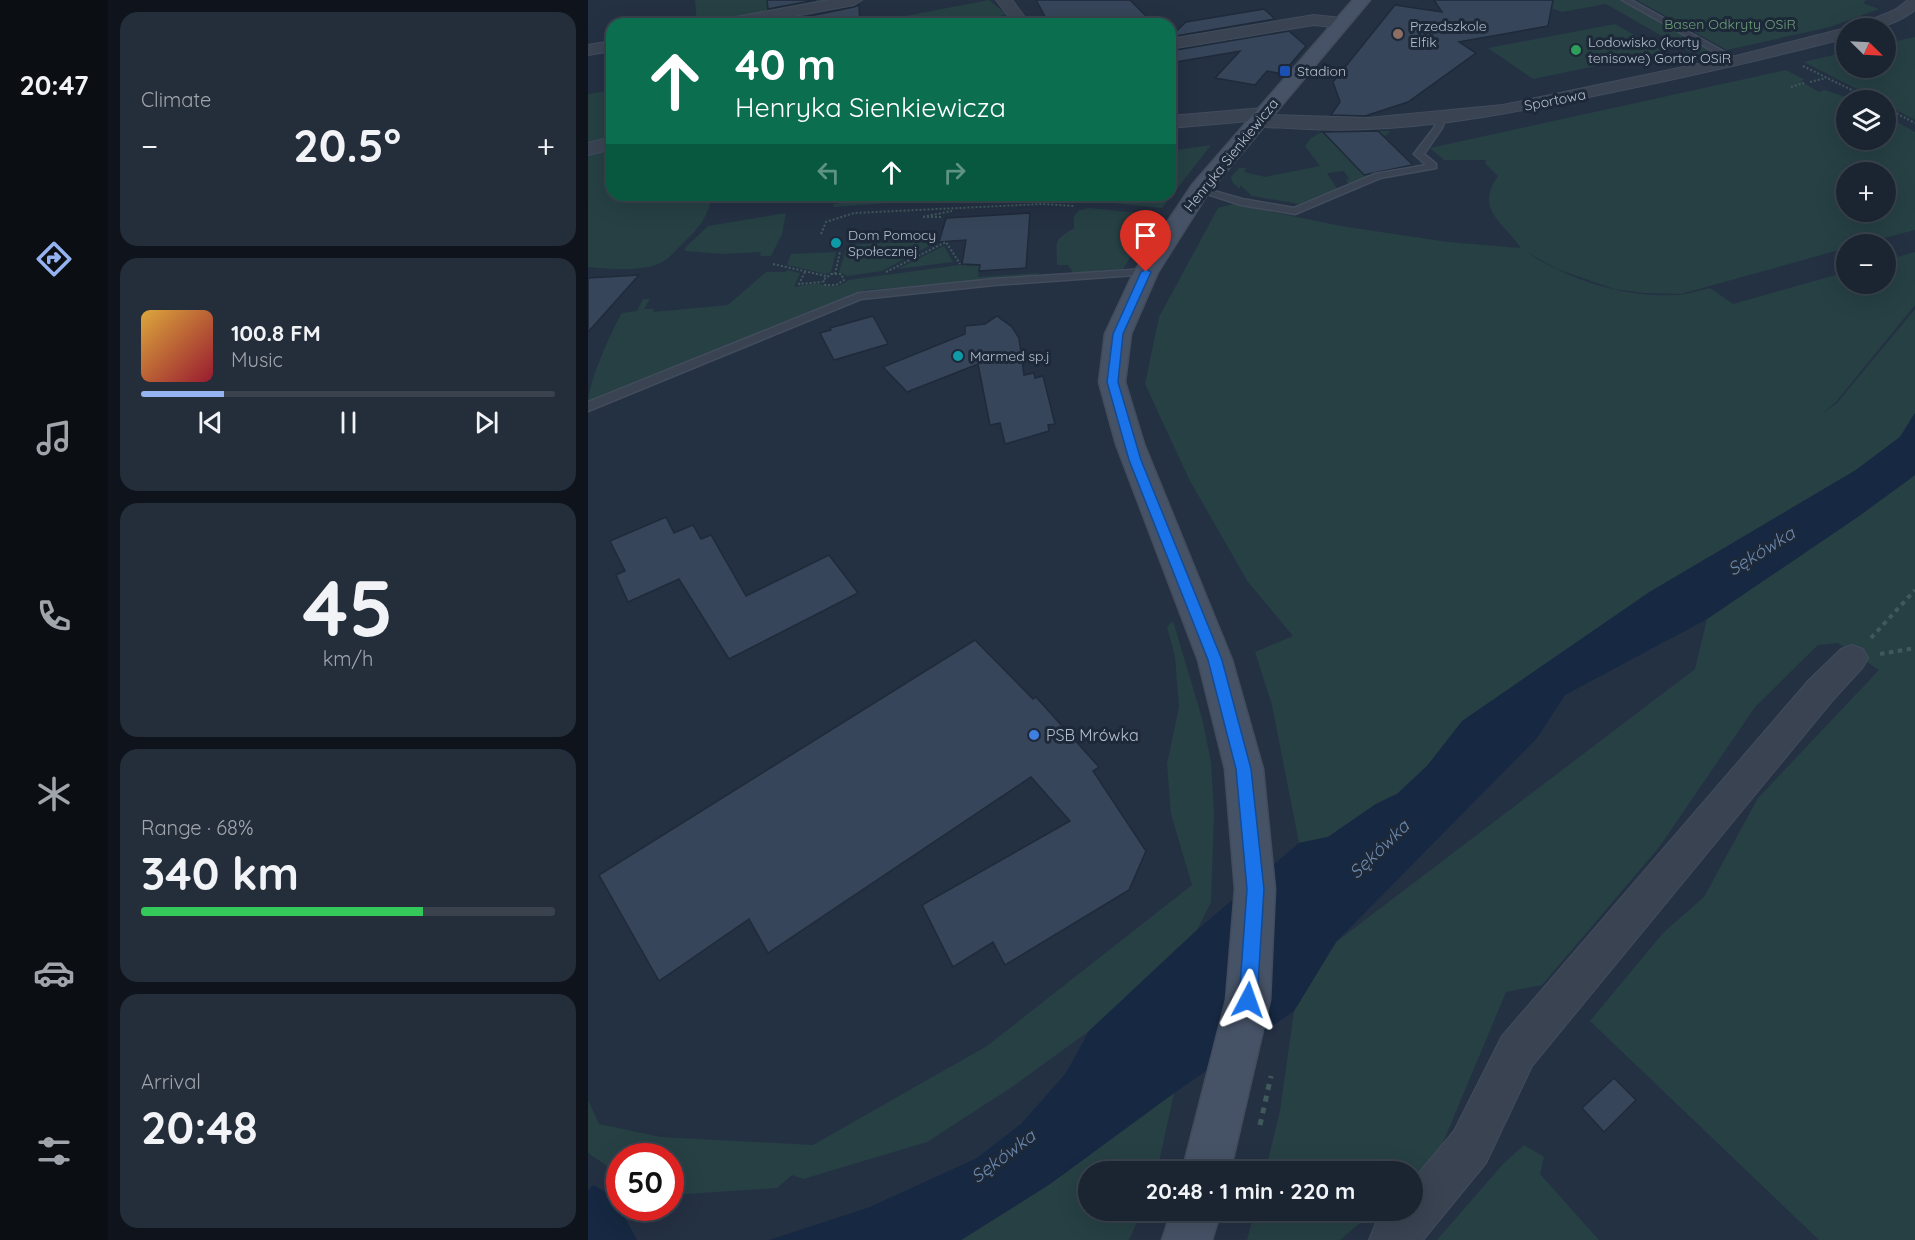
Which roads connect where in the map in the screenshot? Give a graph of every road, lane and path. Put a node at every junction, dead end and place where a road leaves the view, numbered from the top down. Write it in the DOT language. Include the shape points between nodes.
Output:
graph roads {
  1 [pos="854,0"];
  2 [pos="1004,0"];
  3 [pos="1362,0"];
  4 [pos="1626,0"];
  5 [pos="1915,2"];
  6 [pos="757,18"];
  7 [pos="1018,18"];
  8 [pos="1888,18"];
  9 [pos="1342,22"];
  10 [pos="1836,36"];
  11 [pos="1176,43"];
  12 [pos="606,47"];
  13 [pos="588,50"];
  14 [pos="1737,61"];
  15 [pos="1800,64"];
  16 [pos="1827,78"];
  17 [pos="1810,82"];
  18 [pos="1804,83"];
  19 [pos="1791,87"];
  20 [pos="1852,90"];
  21 [pos="1896,113"];
  22 [pos="1261,117"];
  23 [pos="1442,117"];
  24 [pos="1176,122"];
  25 [pos="1915,123"];
  26 [pos="606,144"];
  27 [pos="588,148"];
  28 [pos="1200,190"];
  29 [pos="1074,206"];
  30 [pos="952,211"];
  31 [pos="849,214"];
  32 [pos="941,217"];
  33 [pos="846,222"];
  34 [pos="821,234"];
  35 [pos="840,252"];
  36 [pos="772,264"];
  37 [pos="960,264"];
  38 [pos="805,272"];
  39 [pos="1146,272"];
  40 [pos="884,273"];
  41 [pos="835,274"];
  42 [pos="826,276"];
  43 [pos="822,282"];
  44 [pos="588,407"];
  45 [pos="1915,590"];
  46 [pos="1852,658"];
  47 [pos="1209,1161"];
  48 [pos="1393,1240"];
  1 -- 6 [label="street"];
  2 -- 7 [label="street"];
  3 -- 9 [label="main road, Henryka Sienkiewicza"];
  4 -- 14 [label="lane"];
  5 -- 8 [label="street"];
  9 -- 11 [label="street" via="1314,20"];
  9 -- 22 [label="main road, Henryka Sienkiewicza"];
  10 -- 14 [label="street, Sportowa"];
  12 -- 13 [label="street"];
  14 -- 23 [label="street, Sportowa" via="1512,108"];
  15 -- 16 [label="path"];
  16 -- 17 [label="path"];
  16 -- 20 [label="path"];
  18 -- 19 [label="path"];
  21 -- 25 [label="path"];
  22 -- 23 [label="street, Sportowa" via="1343,125"];
  22 -- 24 [label="street, Sportowa"];
  22 -- 28 [label="main road, Henryka Sienkiewicza"];
  23 -- 28 [label="lane" via="1419,154 1433,166 1378,176 1295,211"];
  26 -- 27 [label="street"];
  28 -- 39 [label="main road, Henryka Sienkiewicza"];
  29 -- 30 [label="path" via="1042,204"];
  30 -- 31 [label="path"];
  30 -- 32 [label="path" via="921,217"];
  31 -- 33 [label="path"];
  31 -- 34 [label="path" via="826,222"];
  35 -- 41 [label="path"];
  36 -- 38 [label="path"];
  37 -- 40 [label="path" via="946,242"];
  38 -- 42 [label="path"];
  38 -- 43 [label="path" via="799,284"];
  39 -- 44 [label="lane" via="860,296"];
  39 -- 47 [label="main road, Henryka Sienkiewicza" via="1118,334 1112,382 1135,460 1215,660 1244,769 1255,889 1248,1000"];
  41 -- 42 [label="path"];
  41 -- 43 [label="path" via="841,274 844,280 830,286"];
  42 -- 43 [label="path"];
  45 -- 46 [label="path"];
  46 -- 48 [label="street" via="1517,1051 1470,1147"];
}
